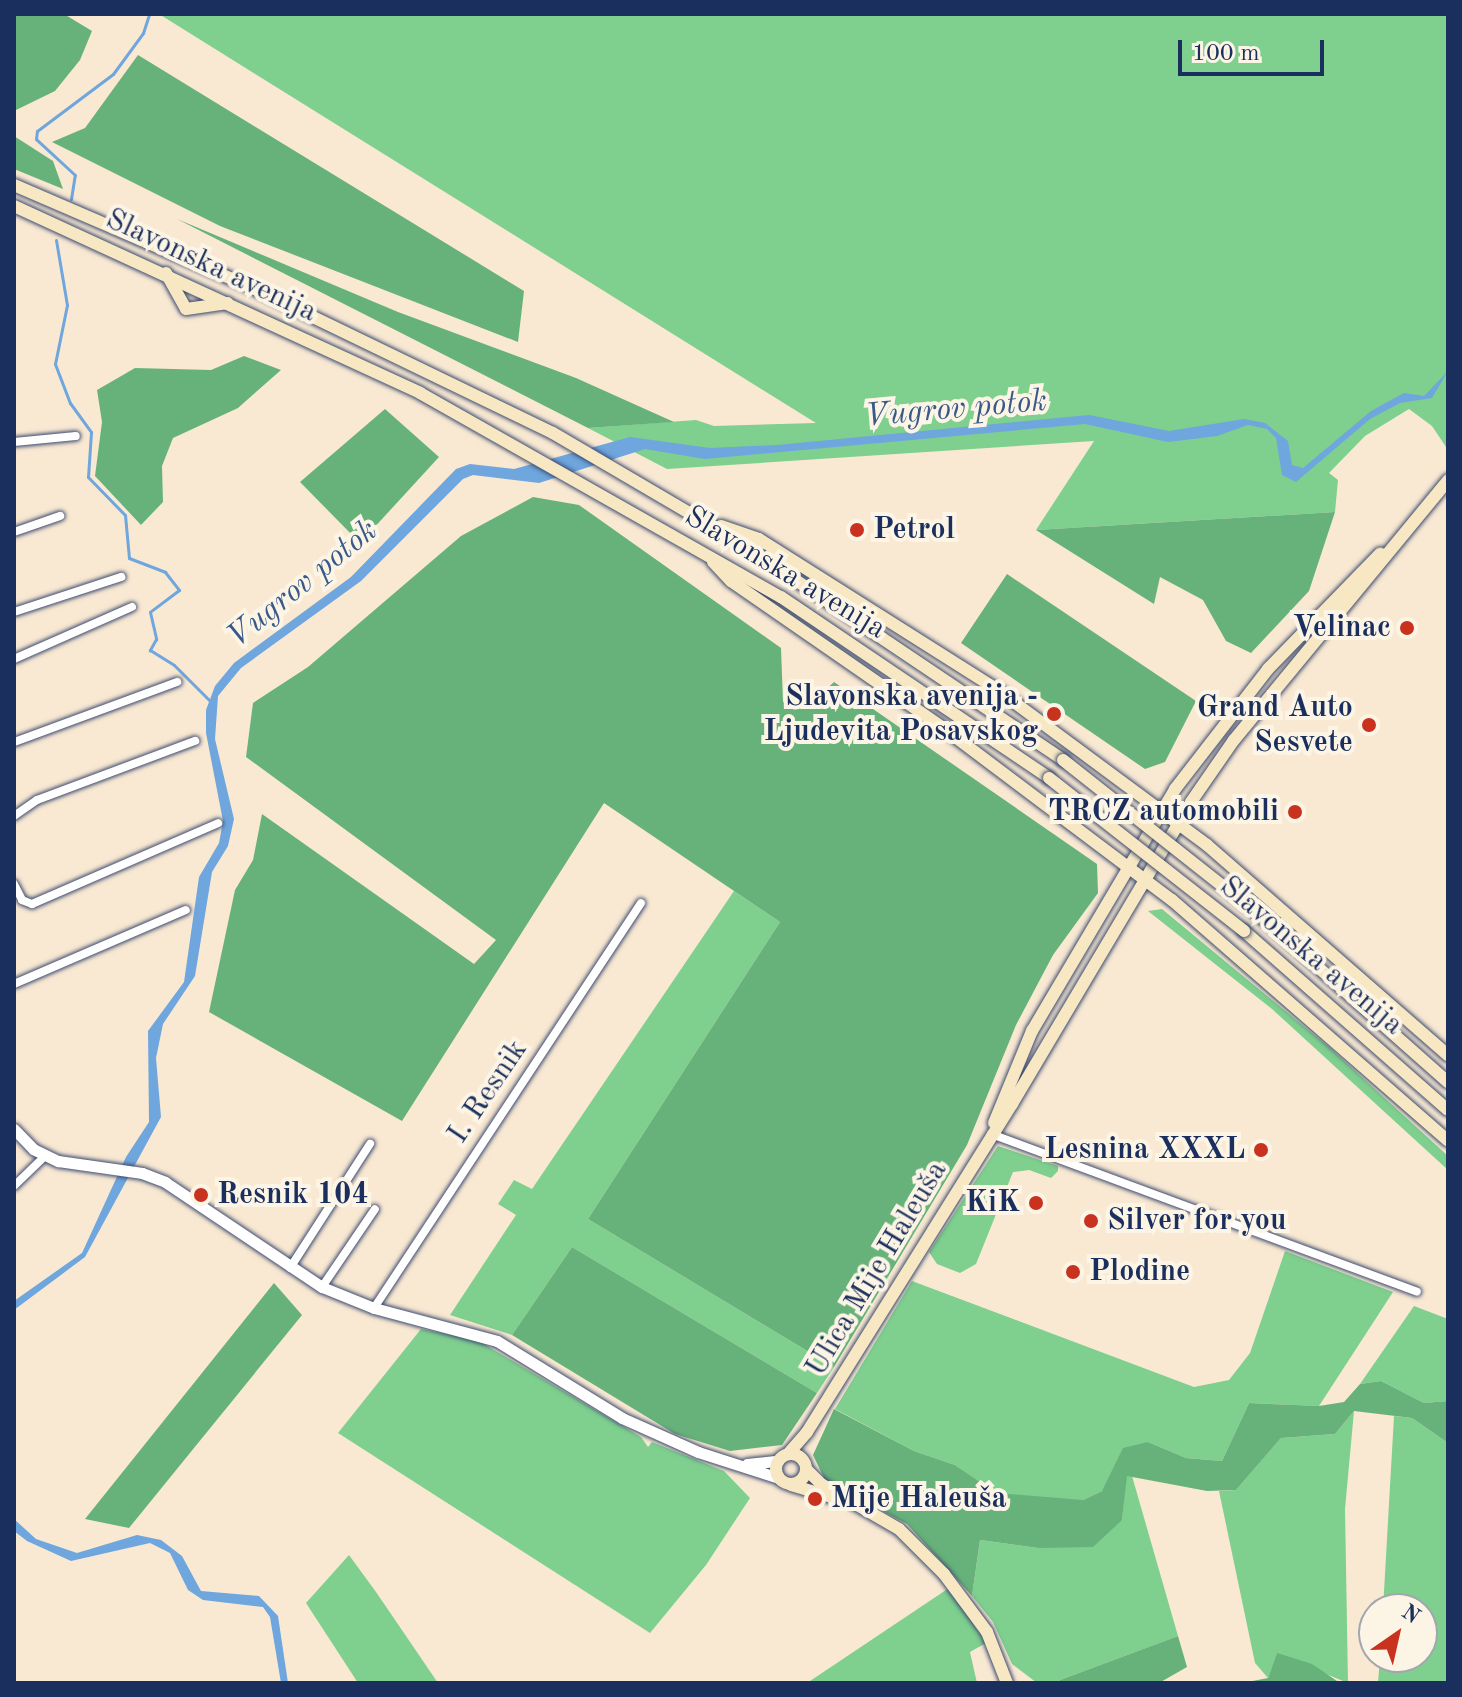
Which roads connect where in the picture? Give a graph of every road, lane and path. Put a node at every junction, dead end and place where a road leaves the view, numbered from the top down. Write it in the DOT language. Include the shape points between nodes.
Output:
graph roads {
  1 [pos="14,185"];
  2 [pos="14,206"];
  3 [pos="166,273"];
  4 [pos="231,302"];
  5 [pos="76,436"];
  6 [pos="14,442"];
  7 [pos="1448,480"];
  8 [pos="60,516"];
  9 [pos="710,524"];
  10 [pos="14,532"];
  11 [pos="1400,537"];
  12 [pos="702,551"];
  13 [pos="121,577"];
  14 [pos="132,607"];
  15 [pos="14,612"];
  16 [pos="14,659"];
  17 [pos="177,682"];
  18 [pos="195,741"];
  19 [pos="14,742"];
  20 [pos="1161,811"];
  21 [pos="14,816"];
  22 [pos="218,823"];
  23 [pos="1179,823"];
  24 [pos="1129,867"];
  25 [pos="1146,879"];
  26 [pos="14,884"];
  27 [pos="641,903"];
  28 [pos="186,910"];
  29 [pos="14,984"];
  30 [pos="1448,1055"];
  31 [pos="1448,1082"];
  32 [pos="1448,1110"];
  33 [pos="14,1129"];
  34 [pos="991,1133"];
  35 [pos="1448,1141"];
  36 [pos="370,1144"];
  37 [pos="45,1156"];
  38 [pos="14,1186"];
  39 [pos="375,1209"];
  40 [pos="290,1268"];
  41 [pos="322,1287"];
  42 [pos="1417,1292"];
  43 [pos="374,1308"];
  44 [pos="807,1432"];
  45 [pos="783,1458"];
  46 [pos="724,1461"];
  47 [pos="805,1466"];
  48 [pos="785,1481"];
  49 [pos="853,1503"];
  50 [pos="1007,1683"];
  1 -- 9 [label="main road, Slavonska avenija" via="251,287 553,433"];
  2 -- 3 [label="main road, Slavonska avenija"];
  3 -- 4 [label="main road, Slavonska avenija"];
  3 -- 4 [label="main road" via="186,309"];
  4 -- 12 [label="main road, Slavonska avenija" via="420,393"];
  5 -- 6 [label="street"];
  7 -- 11 [label="main road"];
  8 -- 10 [label="street"];
  9 -- 20 [label="main road" via="759,539 878,611 999,691"];
  9 -- 31 [label="main road, Slavonska avenija, bridge" via="1063,760 1259,915"];
  11 -- 20 [label="main road, Ulica Mije Haleuša" via="1368,563 1268,669"];
  11 -- 23 [label="main road, Ulica Mije Haleuša" via="1234,740"];
  12 -- 24 [label="main road" via="731,581 946,730"];
  12 -- 32 [label="main road, Slavonska avenija, bridge" via="895,671 1049,778 1244,931"];
  13 -- 15 [label="street"];
  14 -- 16 [label="street"];
  17 -- 19 [label="street"];
  18 -- 21 [label="street" via="37,800"];
  20 -- 23 [label="main road"];
  20 -- 24 [label="main road, Ulica Mije Haleuša"];
  22 -- 26 [label="street" via="32,904 22,900"];
  23 -- 25 [label="main road, Ulica Mije Haleuša"];
  23 -- 30 [label="main road"];
  24 -- 25 [label="main road"];
  24 -- 34 [label="main road, Ulica Mije Haleuša" via="1025,1044"];
  25 -- 34 [label="main road, Ulica Mije Haleuša"];
  25 -- 35 [label="main road"];
  27 -- 43 [label="street, I. Resnik"];
  28 -- 29 [label="street"];
  33 -- 37 [label="street"];
  34 -- 42 [label="street"];
  34 -- 44 [label="main road, Ulica Mije Haleuša"];
  36 -- 40 [label="street"];
  37 -- 38 [label="street"];
  37 -- 40 [label="street" via="142,1173 185,1194"];
  39 -- 41 [label="street"];
  40 -- 41 [label="street"];
  41 -- 43 [label="street"];
  43 -- 46 [label="street" via="497,1341 622,1418"];
  44 -- 45 [label="main road, Ulica Mije Haleuša"];
  44 -- 47 [label="main road, Ulica Mije Haleuša"];
  45 -- 46 [label="street"];
  45 -- 47 [label="main road"];
  45 -- 48 [label="main road"];
  46 -- 48 [label="street"];
  47 -- 48 [label="main road" via="800,1481"];
  47 -- 49 [label="main road" via="821,1484"];
  48 -- 49 [label="main road"];
  49 -- 50 [label="main road" via="899,1529 944,1574 987,1632"];
}
